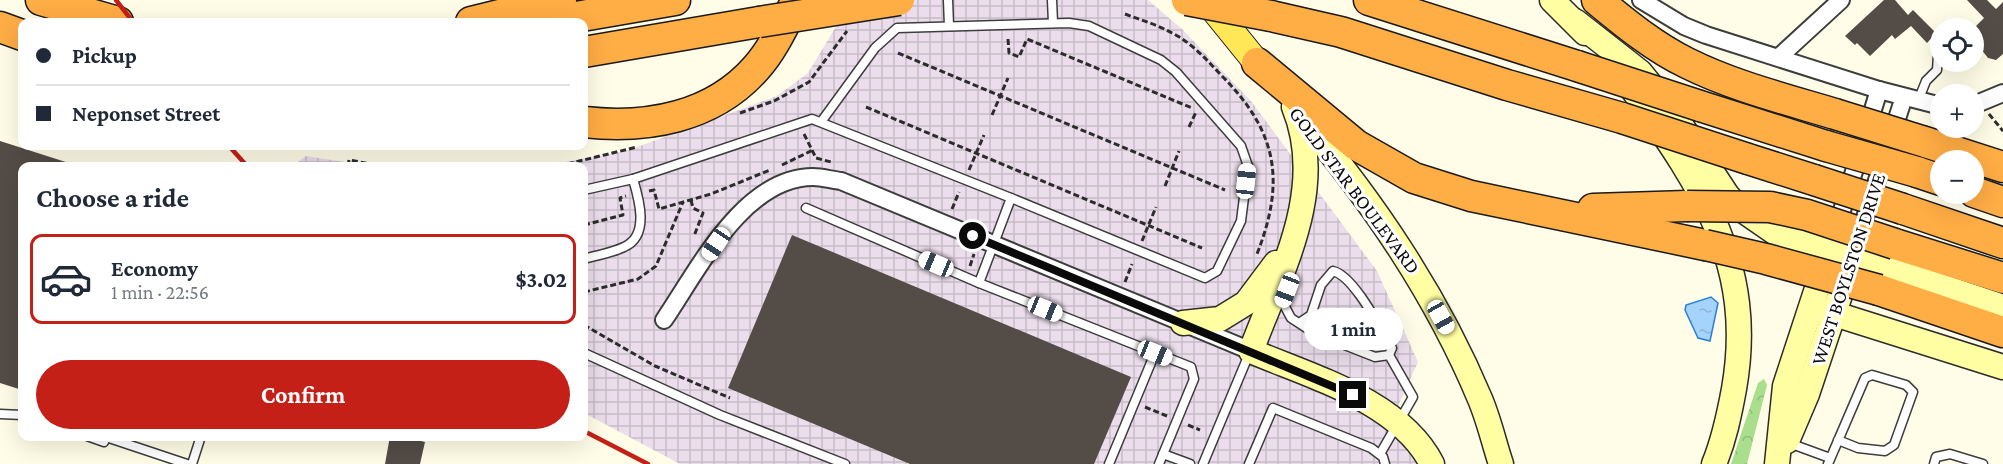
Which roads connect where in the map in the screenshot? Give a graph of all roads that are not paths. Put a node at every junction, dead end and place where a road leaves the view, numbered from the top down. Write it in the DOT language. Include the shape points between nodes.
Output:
graph roads {
  1 [pos="561,0"];
  2 [pos="675,0"];
  3 [pos="797,0"];
  4 [pos="899,0"];
  5 [pos="948,0"];
  6 [pos="1052,0"];
  7 [pos="1186,0"];
  8 [pos="1206,0"];
  9 [pos="1370,0"];
  10 [pos="1552,0"];
  11 [pos="1597,0"];
  12 [pos="1641,0"];
  13 [pos="1841,0"];
  14 [pos="49,3"];
  15 [pos="103,18"];
  16 [pos="487,18"];
  17 [pos="570,18"];
  18 [pos="1575,21"];
  19 [pos="1053,23"];
  20 [pos="949,26"];
  21 [pos="0,27"];
  22 [pos="18,34"];
  23 [pos="588,51"];
  24 [pos="1779,57"];
  25 [pos="1257,63"];
  26 [pos="1935,72"];
  27 [pos="1879,90"];
  28 [pos="2003,93"];
  29 [pos="1911,99"];
  30 [pos="1930,103"];
  31 [pos="1984,106"];
  32 [pos="1294,107"];
  33 [pos="588,122"];
  34 [pos="821,122"];
  35 [pos="2003,167"];
  36 [pos="1929,176"];
  37 [pos="633,179"];
  38 [pos="588,189"];
  39 [pos="1984,195"];
  40 [pos="1471,196"];
  41 [pos="1011,198"];
  42 [pos="2003,202"];
  43 [pos="806,208"];
  44 [pos="2003,243"];
  45 [pos="995,245"];
  46 [pos="1291,245"];
  47 [pos="1841,253"];
  48 [pos="588,258"];
  49 [pos="2003,279"];
  50 [pos="979,283"];
  51 [pos="2003,307"];
  52 [pos="1822,310"];
  53 [pos="664,320"];
  54 [pos="1183,323"];
  55 [pos="1299,323"];
  56 [pos="2003,332"];
  57 [pos="1251,351"];
  58 [pos="1155,353"];
  59 [pos="588,355"];
  60 [pos="1389,356"];
  61 [pos="2003,368"];
  62 [pos="0,414"];
  63 [pos="18,415"];
  64 [pos="1398,422"];
  65 [pos="1490,429"];
  66 [pos="1725,438"];
  67 [pos="1838,440"];
  68 [pos="118,441"];
  69 [pos="199,441"];
  70 [pos="1163,454"];
  71 [pos="1780,456"];
  72 [pos="1385,461"];
  73 [pos="1829,461"];
  74 [pos="187,464"];
  75 [pos="192,464"];
  76 [pos="845,464"];
  77 [pos="1109,464"];
  78 [pos="1159,464"];
  79 [pos="1190,464"];
  80 [pos="1203,464"];
  81 [pos="1249,464"];
  82 [pos="1432,464"];
  83 [pos="1501,464"];
  84 [pos="1512,464"];
  85 [pos="1702,464"];
  86 [pos="1714,464"];
  87 [pos="1934,464"];
  88 [pos="1983,464"];
  1 -- 16 [label="highway"];
  2 -- 17 [label="highway"];
  3 -- 33 [label="highway" via="758,67 721,97 694,111 656,122"];
  4 -- 23 [label="highway, bridge"];
  5 -- 20 [label="lane"];
  6 -- 19 [label="lane"];
  7 -- 44 [label="highway, bridge" via="1341,32 1623,118"];
  8 -- 25 [label="main road, GOLD STAR BOULEVARD"];
  9 -- 36 [label="highway, bridge"];
  10 -- 18 [label="main road"];
  11 -- 35 [label="highway, bridge" via="1685,63"];
  12 -- 24 [label="street" via="1684,26"];
  13 -- 24 [label="street"];
  14 -- 15 [label="highway"];
  18 -- 47 [label="main road" via="1640,72 1738,207 1777,234"];
  18 -- 66 [label="main road" via="1624,78 1659,129 1694,182 1724,246 1734,275 1740,325 1740,350"];
  19 -- 20 [label="lane"];
  19 -- 41 [label="lane" via="1089,26 1161,60 1176,72 1241,146 1248,166 1241,221 1217,271 1205,278"];
  20 -- 34 [label="lane" via="897,28 875,48"];
  21 -- 22 [label="highway"];
  24 -- 27 [label="street"];
  25 -- 32 [label="main road, GOLD STAR BOULEVARD"];
  25 -- 40 [label="highway" via="1356,145 1414,178"];
  26 -- 29 [label="lane"];
  27 -- 29 [label="street"];
  27 -- 47 [label="street, WEST BOYLSTON DRIVE"];
  28 -- 31 [label="street"];
  29 -- 30 [label="street"];
  29 -- 47 [label="street, WEST BOYLSTON DRIVE"];
  32 -- 46 [label="main road" via="1305,144 1307,179"];
  32 -- 65 [label="main road, GOLD STAR BOULEVARD" via="1335,157 1423,283 1455,343"];
  34 -- 37 [label="lane" via="812,119 796,123"];
  34 -- 41 [label="lane"];
  37 -- 38 [label="lane"];
  37 -- 48 [label="lane" via="642,213 633,241"];
  39 -- 42 [label="highway"];
  40 -- 49 [label="highway, bridge" via="1608,210 1770,207"];
  40 -- 56 [label="highway, bridge" via="1767,259 1879,290"];
  41 -- 45 [label="lane"];
  43 -- 50 [label="lane"];
  45 -- 50 [label="lane"];
  45 -- 53 [label="street" via="841,181 812,177 788,182 758,197 729,225"];
  45 -- 54 [label="street"];
  46 -- 54 [label="main road" via="1246,303 1220,319"];
  46 -- 55 [label="lane" via="1290,282 1282,302 1291,318"];
  46 -- 57 [label="main road"];
  47 -- 51 [label="main road"];
  47 -- 52 [label="main road, WEST BOYLSTON DRIVE"];
  50 -- 58 [label="lane"];
  52 -- 61 [label="main road"];
  52 -- 71 [label="main road, WEST BOYLSTON DRIVE" via="1785,386"];
  54 -- 57 [label="street"];
  55 -- 60 [label="lane" via="1314,333 1375,357"];
  55 -- 60 [label="lane" via="1311,315 1321,285 1333,271 1342,273 1392,348"];
  57 -- 64 [label="main road" via="1379,407"];
  57 -- 80 [label="lane"];
  58 -- 70 [label="lane" via="1191,367 1194,379"];
  58 -- 77 [label="lane"];
  59 -- 76 [label="lane" via="720,415"];
  60 -- 64 [label="lane" via="1413,397"];
  62 -- 63 [label="lane"];
  64 -- 72 [label="lane"];
  64 -- 82 [label="main road" via="1420,444"];
  65 -- 83 [label="main road, GOLD STAR BOULEVARD"];
  65 -- 84 [label="main road"];
  66 -- 85 [label="main road"];
  66 -- 86 [label="main road"];
  67 -- 67 [label="lane" via="1865,378 1872,375 1906,385 1912,392 1894,445 1885,451 1858,448"];
  67 -- 73 [label="lane"];
  68 -- 74 [label="lane"];
  69 -- 75 [label="lane"];
  70 -- 78 [label="lane"];
  70 -- 79 [label="lane"];
  71 -- 73 [label="lane"];
  72 -- 81 [label="lane" via="1362,444 1274,408"];
  87 -- 88 [label="lane" via="1936,457 1950,454"];
}
